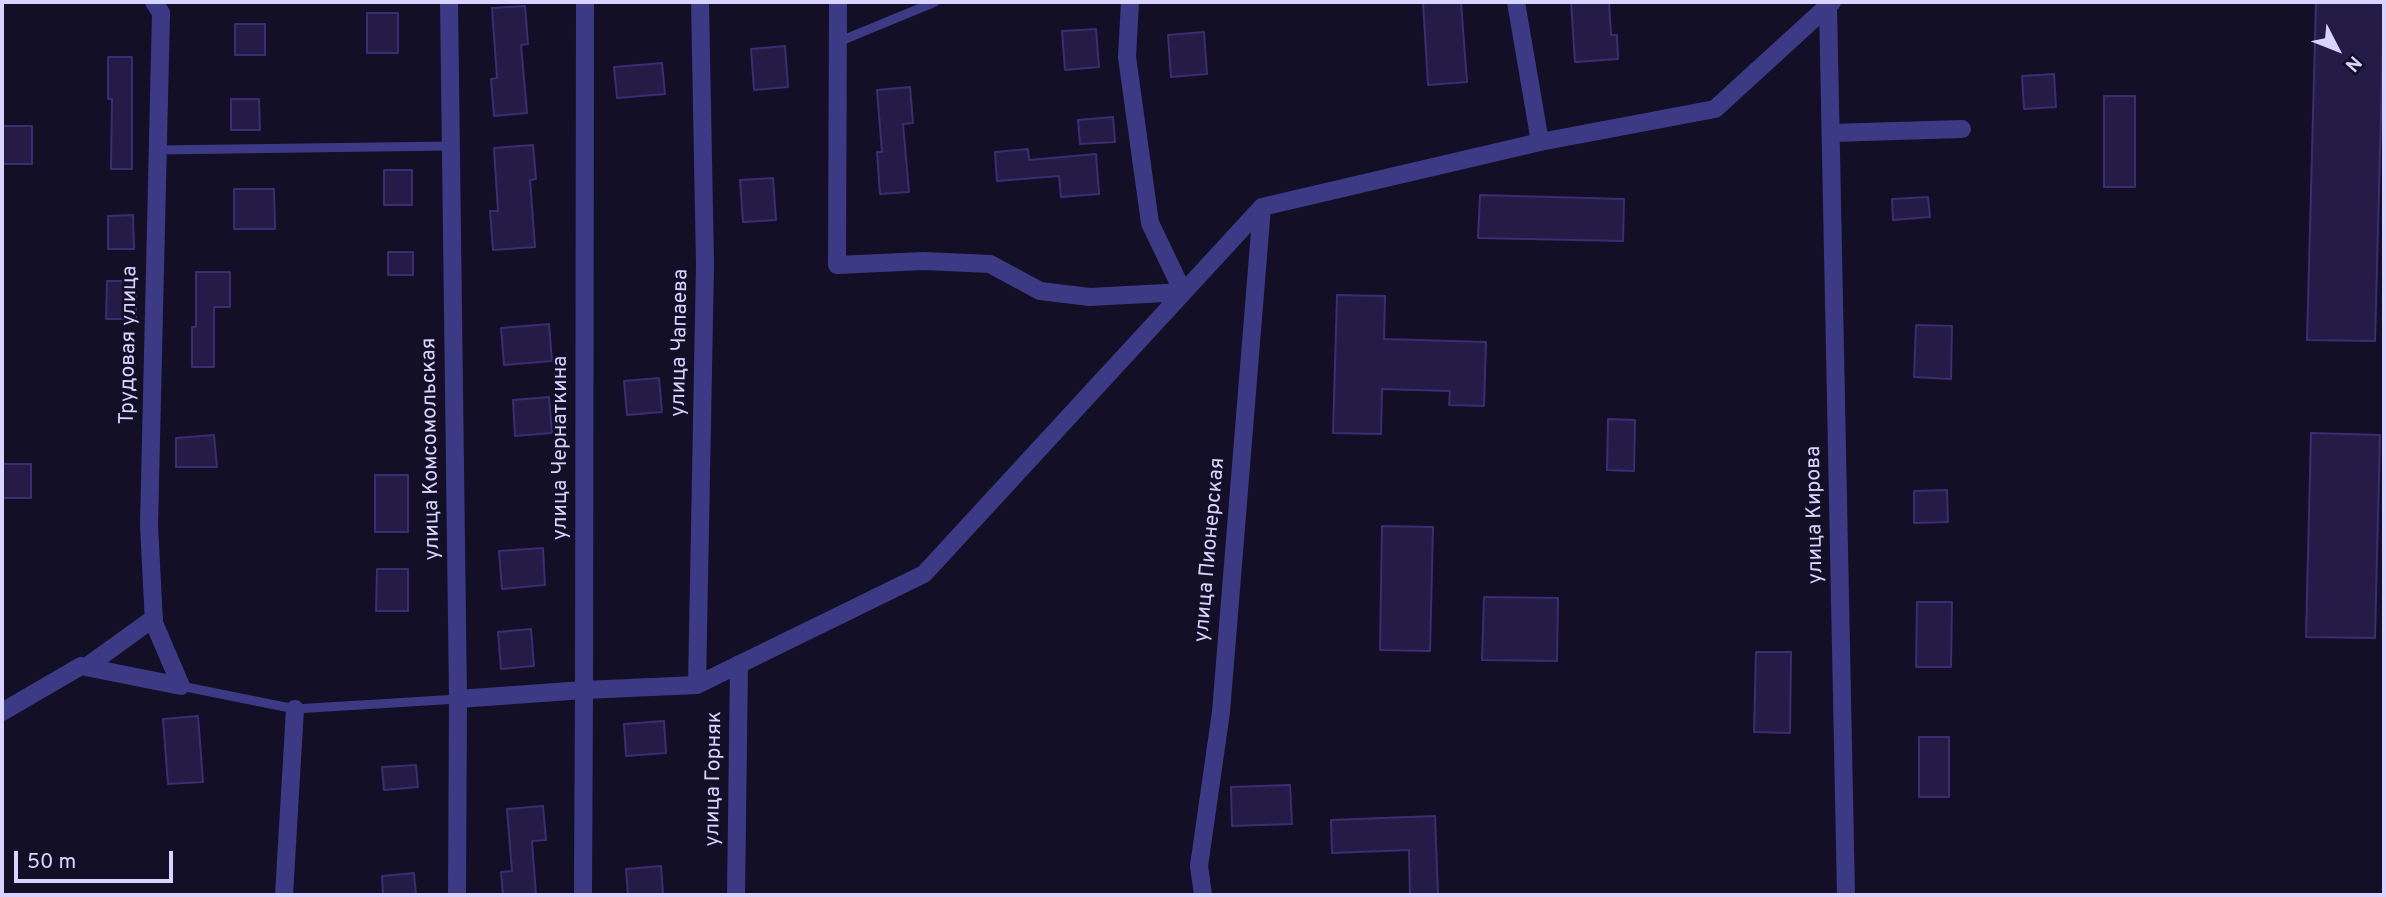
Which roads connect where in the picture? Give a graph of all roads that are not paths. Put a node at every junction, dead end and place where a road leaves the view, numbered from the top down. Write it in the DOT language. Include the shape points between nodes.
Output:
graph roads {
  1 [pos="154,2"];
  2 [pos="449,2"];
  3 [pos="585,2"];
  4 [pos="700,2"];
  5 [pos="838,2"];
  6 [pos="935,2"];
  7 [pos="1130,2"];
  8 [pos="1516,2"];
  9 [pos="1830,3"];
  10 [pos="838,42"];
  11 [pos="1962,129"];
  12 [pos="1831,133"];
  13 [pos="1541,142"];
  14 [pos="451,146"];
  15 [pos="158,150"];
  16 [pos="1262,207"];
  17 [pos="1183,292"];
  18 [pos="154,618"];
  19 [pos="739,664"];
  20 [pos="86,667"];
  21 [pos="697,685"];
  22 [pos="181,686"];
  23 [pos="584,690"];
  24 [pos="457,699"];
  25 [pos="295,709"];
  26 [pos="2,712"];
  27 [pos="284,895"];
  28 [pos="457,895"];
  29 [pos="583,895"];
  30 [pos="736,895"];
  31 [pos="1203,895"];
  32 [pos="1846,895"];
  1 -- 15 [label="street, Трудовая улица" via="160,13"];
  2 -- 14 [label="street, улица Комсомольская"];
  3 -- 23 [label="street, улица Чернаткина"];
  4 -- 21 [label="street, улица Чапаева" via="705,264"];
  5 -- 10 [label="street"];
  6 -- 10 [label="lane"];
  7 -- 17 [label="street" via="1127,57 1150,223"];
  8 -- 13 [label="street"];
  9 -- 12 [label="street, улица Кирова"];
  9 -- 13 [label="street" via="1715,109"];
  10 -- 17 [label="street" via="836,265 990,264 1040,291 1090,297"];
  11 -- 12 [label="street"];
  12 -- 32 [label="street, улица Кирова"];
  13 -- 16 [label="street"];
  14 -- 15 [label="lane"];
  14 -- 24 [label="street, улица Комсомольская"];
  15 -- 18 [label="street, Трудовая улица" via="149,525"];
  16 -- 17 [label="street"];
  16 -- 31 [label="street, улица Пионерская" via="1221,712 1199,866"];
  17 -- 19 [label="street" via="924,574"];
  18 -- 20 [label="street"];
  18 -- 22 [label="street, Трудовая улица"];
  19 -- 21 [label="street"];
  19 -- 30 [label="street, улица Горняк"];
  20 -- 22 [label="street"];
  20 -- 26 [label="street"];
  21 -- 23 [label="street"];
  22 -- 25 [label="lane"];
  23 -- 24 [label="street"];
  23 -- 29 [label="street, улица Чернаткина"];
  24 -- 25 [label="lane"];
  24 -- 28 [label="street, улица Комсомольская"];
  25 -- 27 [label="street"];
}
